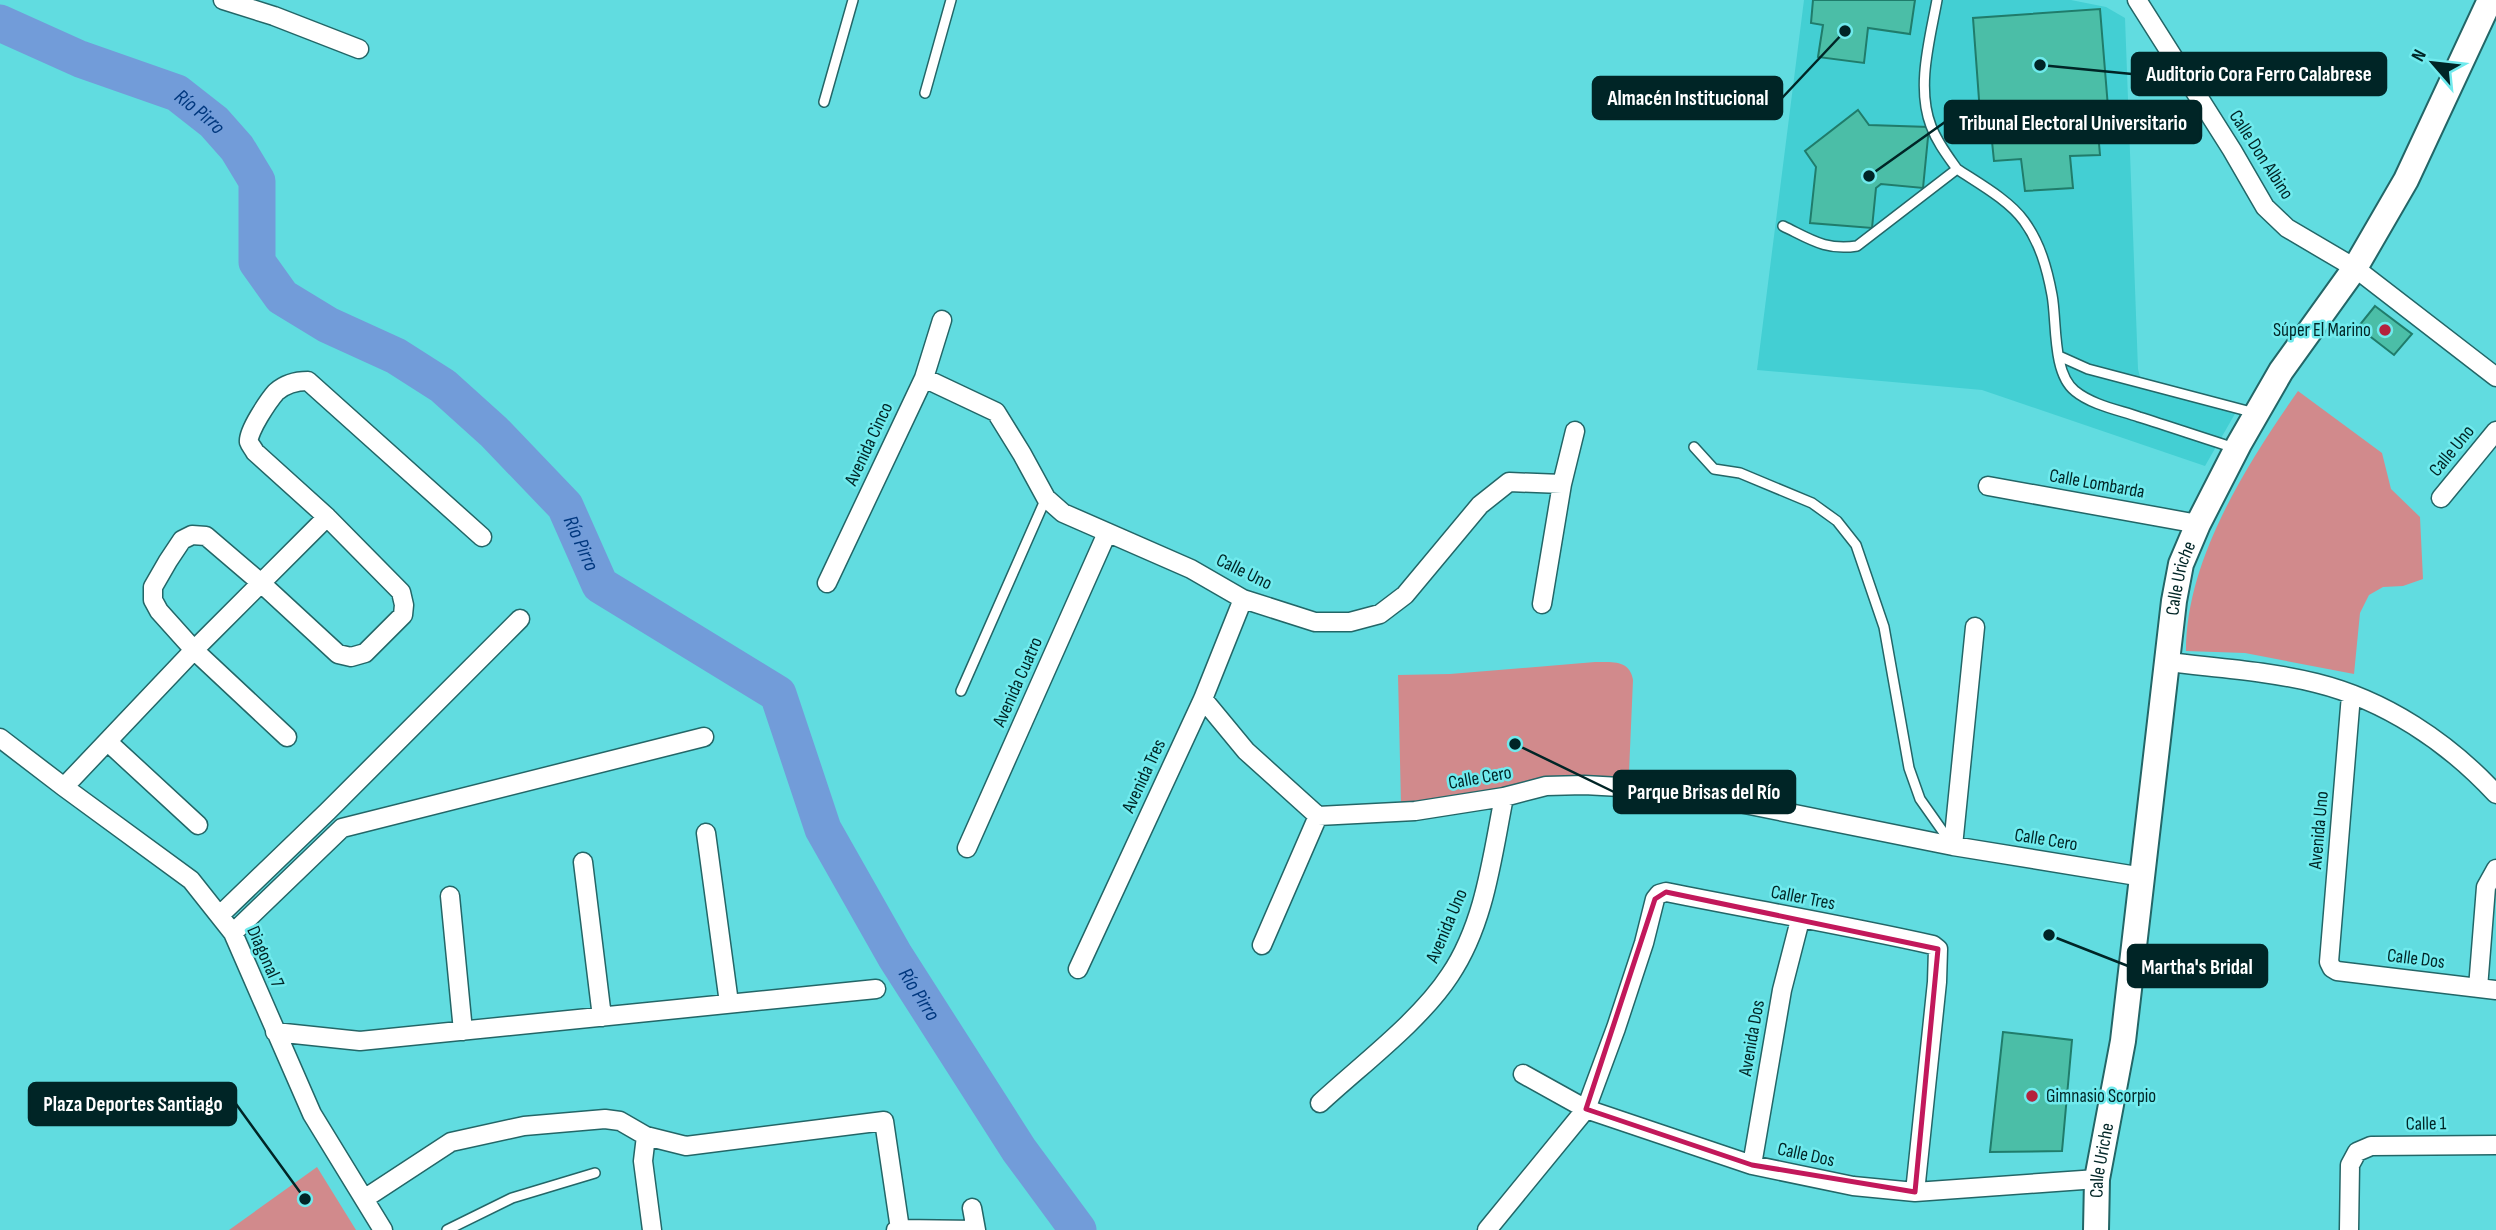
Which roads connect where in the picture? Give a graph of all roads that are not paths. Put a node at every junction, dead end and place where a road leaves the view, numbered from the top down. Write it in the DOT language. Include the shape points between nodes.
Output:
graph roads {
  1 [pos="223,0"];
  2 [pos="853,0"];
  3 [pos="951,0"];
  4 [pos="1937,0"];
  5 [pos="2137,0"];
  6 [pos="2490,0"];
  7 [pos="359,49"];
  8 [pos="925,93"];
  9 [pos="824,102"];
  10 [pos="1957,169"];
  11 [pos="1783,226"];
  12 [pos="2355,268"];
  13 [pos="942,320"];
  14 [pos="2059,356"];
  15 [pos="2496,377"];
  16 [pos="923,378"];
  17 [pos="2256,414"];
  18 [pos="1575,431"];
  19 [pos="2496,431"];
  20 [pos="1694,447"];
  21 [pos="2237,449"];
  22 [pos="1562,484"];
  23 [pos="1988,486"];
  24 [pos="1046,498"];
  25 [pos="2441,498"];
  26 [pos="327,517"];
  27 [pos="2198,524"];
  28 [pos="1107,533"];
  29 [pos="482,537"];
  30 [pos="261,583"];
  31 [pos="827,583"];
  32 [pos="1243,599"];
  33 [pos="1542,604"];
  34 [pos="520,619"];
  35 [pos="1975,627"];
  36 [pos="194,650"];
  37 [pos="2168,662"];
  38 [pos="961,691"];
  39 [pos="2351,695"];
  40 [pos="1203,699"];
  41 [pos="288,737"];
  42 [pos="705,737"];
  43 [pos="0,738"];
  44 [pos="108,742"];
  45 [pos="64,787"];
  46 [pos="2496,794"];
  47 [pos="1504,797"];
  48 [pos="328,811"];
  49 [pos="1318,816"];
  50 [pos="198,825"];
  51 [pos="342,828"];
  52 [pos="706,833"];
  53 [pos="1954,846"];
  54 [pos="967,848"];
  55 [pos="583,862"];
  56 [pos="2496,869"];
  57 [pos="2143,877"];
  58 [pos="450,896"];
  59 [pos="220,915"];
  60 [pos="1800,919"];
  61 [pos="233,933"];
  62 [pos="1262,945"];
  63 [pos="2332,968"];
  64 [pos="1078,969"];
  65 [pos="876,989"];
  66 [pos="2487,989"];
  67 [pos="729,1003"];
  68 [pos="603,1017"];
  69 [pos="463,1031"];
  70 [pos="275,1032"];
  71 [pos="1523,1074"];
  72 [pos="1320,1103"];
  73 [pos="1586,1109"];
  74 [pos="646,1136"];
  75 [pos="2496,1144"];
  76 [pos="1752,1166"];
  77 [pos="595,1173"];
  78 [pos="2097,1179"];
  79 [pos="1915,1192"];
  80 [pos="364,1199"];
  81 [pos="972,1208"];
  82 [pos="383,1230"];
  83 [pos="447,1230"];
  84 [pos="652,1230"];
  85 [pos="898,1230"];
  86 [pos="976,1230"];
  87 [pos="1488,1230"];
  88 [pos="2096,1230"];
  89 [pos="2349,1230"];
  1 -- 7 [label="street"];
  2 -- 9 [label="lane"];
  3 -- 8 [label="lane"];
  4 -- 10 [label="lane" via="1925,70 1926,99 1930,123"];
  5 -- 12 [label="street, Calle Don Albino" via="2265,208 2287,229"];
  6 -- 12 [label="main road, Calle Uriche" via="2406,180"];
  10 -- 11 [label="lane" via="1857,246 1838,249"];
  10 -- 14 [label="lane" via="2023,218 2035,239 2053,298"];
  12 -- 15 [label="street"];
  12 -- 17 [label="main road, Calle Uriche"];
  13 -- 16 [label="street, Avenida Cinco"];
  14 -- 17 [label="lane" via="2088,369"];
  14 -- 21 [label="lane" via="2074,391"];
  16 -- 24 [label="street, Calle Uno" via="996,412"];
  16 -- 31 [label="street, Avenida Cinco"];
  17 -- 21 [label="main road, Calle Uriche"];
  18 -- 22 [label="street"];
  19 -- 25 [label="street, Calle Uno"];
  20 -- 53 [label="lane" via="1714,470 1740,473 1812,503 1837,521 1856,545 1884,627 1909,768 1920,799"];
  21 -- 27 [label="main road, Calle Uriche"];
  22 -- 32 [label="street, Calle Uno" via="1509,482 1480,505 1405,595 1380,614 1350,622 1315,622"];
  22 -- 33 [label="street"];
  23 -- 27 [label="street, Calle Lombarda"];
  24 -- 28 [label="street, Calle Uno" via="1063,513"];
  24 -- 38 [label="lane"];
  26 -- 29 [label="street" via="249,442 250,431 277,391 298,381 308,381"];
  26 -- 30 [label="street"];
  26 -- 30 [label="street" via="401,592 403,615 365,653 338,654"];
  27 -- 37 [label="main road, Calle Uriche" via="2181,564"];
  28 -- 32 [label="street, Calle Uno" via="1191,569"];
  28 -- 54 [label="street, Avenida Cuatro"];
  30 -- 36 [label="street"];
  30 -- 36 [label="street" via="206,537 192,535 181,540 153,587 153,600"];
  32 -- 40 [label="street, Avenida Tres"];
  34 -- 48 [label="street"];
  35 -- 53 [label="street"];
  36 -- 41 [label="street"];
  36 -- 44 [label="street"];
  37 -- 39 [label="street" via="2291,677"];
  37 -- 57 [label="main road, Calle Uriche"];
  39 -- 46 [label="street" via="2416,725 2462,760"];
  39 -- 63 [label="street, Avenida Uno"];
  40 -- 49 [label="street" via="1246,751"];
  40 -- 64 [label="street, Avenida Tres"];
  42 -- 51 [label="street"];
  43 -- 45 [label="street, Diagonal 7"];
  44 -- 45 [label="street"];
  44 -- 50 [label="street"];
  45 -- 59 [label="street, Diagonal 7" via="191,880"];
  47 -- 49 [label="street, Calle Cero" via="1415,811"];
  47 -- 53 [label="street, Calle Cero" via="1546,786 1675,790"];
  47 -- 72 [label="street, Avenida Uno" via="1481,903 1451,974 1429,1004"];
  48 -- 51 [label="street"];
  48 -- 59 [label="street"];
  49 -- 62 [label="street"];
  51 -- 61 [label="street"];
  52 -- 67 [label="street"];
  53 -- 57 [label="street, Calle Cero"];
  55 -- 68 [label="street"];
  56 -- 66 [label="street" via="2486,887"];
  57 -- 78 [label="main road, Calle Uriche" via="2123,1041"];
  58 -- 69 [label="street"];
  59 -- 61 [label="street, Diagonal 7"];
  60 -- 73 [label="street, Caller Tres" via="1659,894"];
  60 -- 76 [label="street, Avenida Dos" via="1782,990"];
  60 -- 79 [label="street, Caller Tres" via="1933,945 1939,954"];
  61 -- 70 [label="street, Diagonal 7"];
  63 -- 66 [label="street, Calle Dos"];
  65 -- 67 [label="street"];
  67 -- 68 [label="street"];
  68 -- 69 [label="street"];
  69 -- 70 [label="street" via="360,1041"];
  70 -- 80 [label="street, Diagonal 7" via="312,1114"];
  71 -- 73 [label="street, Calle Dos"];
  73 -- 76 [label="street, Calle Dos"];
  73 -- 87 [label="street"];
  74 -- 80 [label="street" via="620,1121 605,1119 524,1126 451,1142"];
  74 -- 84 [label="street" via="643,1161"];
  74 -- 85 [label="street" via="686,1146 884,1121"];
  75 -- 89 [label="street, Calle 1" via="2371,1146 2357,1152 2350,1165"];
  76 -- 79 [label="street, Calle Dos" via="1853,1186"];
  77 -- 83 [label="lane" via="512,1198"];
  78 -- 79 [label="street, Calle Dos"];
  78 -- 88 [label="main road, Calle Uriche"];
  80 -- 82 [label="street, Diagonal 7"];
  81 -- 86 [label="street"];
  85 -- 86 [label="street"];
}
